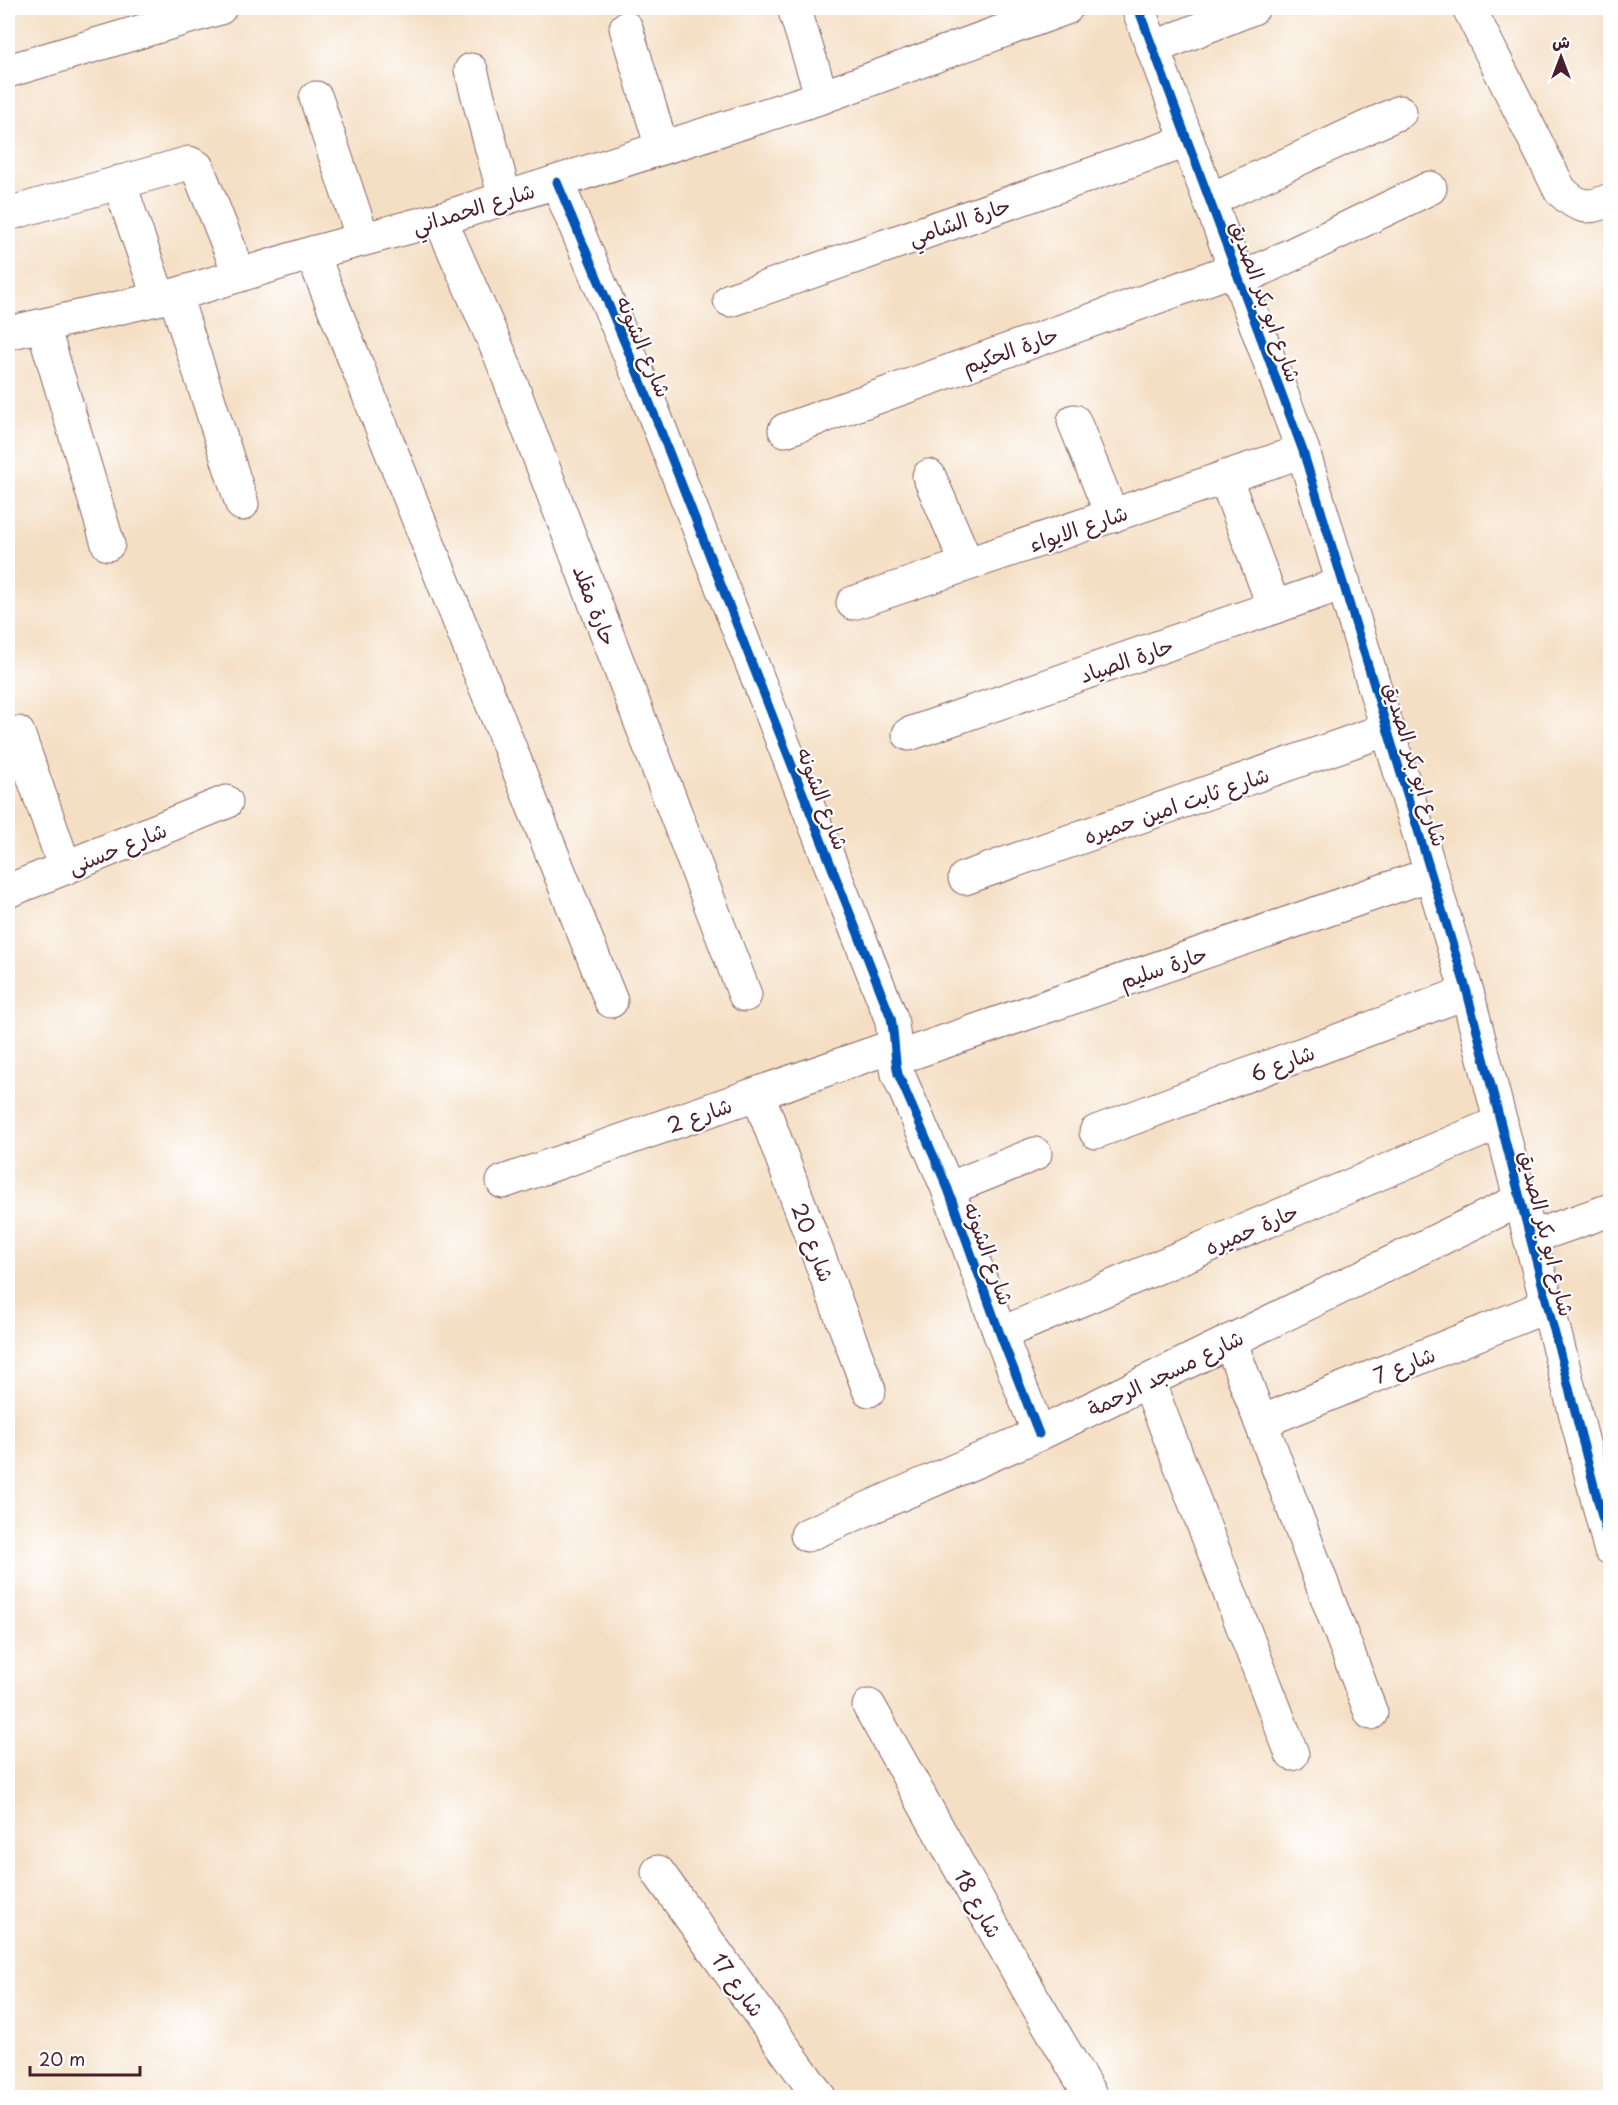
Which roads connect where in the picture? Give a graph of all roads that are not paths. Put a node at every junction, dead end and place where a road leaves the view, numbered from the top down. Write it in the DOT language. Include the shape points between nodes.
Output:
graph roads {
  1 [pos="220,8"];
  2 [pos="794,8"];
  3 [pos="1066,8"];
  4 [pos="1138,8"];
  5 [pos="1253,8"];
  6 [pos="1469,8"];
  7 [pos="626,28"];
  8 [pos="1153,48"];
  9 [pos="471,70"];
  10 [pos="8,71"];
  11 [pos="822,97"];
  12 [pos="316,98"];
  13 [pos="1400,112"];
  14 [pos="1187,141"];
  15 [pos="662,148"];
  16 [pos="119,182"];
  17 [pos="557,182"];
  18 [pos="1430,188"];
  19 [pos="505,198"];
  20 [pos="1210,200"];
  21 [pos="1611,200"];
  22 [pos="8,214"];
  23 [pos="440,219"];
  24 [pos="363,239"];
  25 [pos="312,253"];
  26 [pos="1237,274"];
  27 [pos="240,275"];
  28 [pos="167,297"];
  29 [pos="730,300"];
  30 [pos="43,326"];
  31 [pos="8,333"];
  32 [pos="1074,421"];
  33 [pos="785,430"];
  34 [pos="1303,451"];
  35 [pos="929,476"];
  36 [pos="1225,477"];
  37 [pos="242,504"];
  38 [pos="1112,516"];
  39 [pos="108,544"];
  40 [pos="967,564"];
  41 [pos="1344,583"];
  42 [pos="854,603"];
  43 [pos="1274,607"];
  44 [pos="1388,729"];
  45 [pos="18,733"];
  46 [pos="909,734"];
  47 [pos="226,802"];
  48 [pos="65,867"];
  49 [pos="1431,874"];
  50 [pos="965,878"];
  51 [pos="8,891"];
  52 [pos="1467,992"];
  53 [pos="744,995"];
  54 [pos="611,1001"];
  55 [pos="894,1053"];
  56 [pos="758,1094"];
  57 [pos="1501,1122"];
  58 [pos="1096,1132"];
  59 [pos="1035,1154"];
  60 [pos="503,1182"];
  61 [pos="948,1189"];
  62 [pos="1520,1200"];
  63 [pos="1611,1210"];
  64 [pos="1530,1238"];
  65 [pos="1548,1306"];
  66 [pos="1000,1334"];
  67 [pos="1230,1341"];
  68 [pos="1148,1381"];
  69 [pos="869,1390"];
  70 [pos="1261,1422"];
  71 [pos="1039,1434"];
  72 [pos="807,1535"];
  73 [pos="1610,1543"];
  74 [pos="869,1706"];
  75 [pos="1371,1713"];
  76 [pos="1292,1754"];
  77 [pos="658,1872"];
  78 [pos="820,2097"];
  79 [pos="1092,2097"];
  1 -- 10 [label="street"];
  2 -- 11 [label="street"];
  3 -- 11 [label="street, شارع الحمداني"];
  4 -- 8 [label="street, شارع ابو بكر الصديق"];
  5 -- 8 [label="street"];
  6 -- 21 [label="street" via="1560,190 1573,203 1591,207"];
  7 -- 15 [label="street"];
  8 -- 14 [label="street, شارع ابو بكر الصديق"];
  9 -- 19 [label="street"];
  11 -- 15 [label="street, شارع الحمداني"];
  12 -- 24 [label="street"];
  13 -- 20 [label="street"];
  14 -- 20 [label="street, شارع ابو بكر الصديق"];
  14 -- 29 [label="street, حارة الشامي"];
  15 -- 17 [label="street, شارع الحمداني"];
  16 -- 22 [label="street"];
  16 -- 27 [label="street" via="189,163 197,167"];
  16 -- 28 [label="street"];
  17 -- 19 [label="street, شارع الحمداني"];
  17 -- 55 [label="street, شارع الشونه" via="647,396 891,1018"];
  18 -- 26 [label="street, حارة الحكيم"];
  19 -- 23 [label="street, شارع الحمداني"];
  20 -- 26 [label="street, شارع ابو بكر الصديق"];
  23 -- 24 [label="street, شارع الحمداني"];
  23 -- 53 [label="street, حارة مقلد" via="501,357"];
  24 -- 25 [label="street, شارع الحمداني"];
  25 -- 27 [label="street, شارع الحمداني"];
  25 -- 54 [label="street"];
  26 -- 33 [label="street, حارة الحكيم"];
  26 -- 34 [label="street, شارع ابو بكر الصديق"];
  27 -- 28 [label="street, شارع الحمداني"];
  28 -- 30 [label="street, شارع الحمداني"];
  28 -- 37 [label="street"];
  30 -- 31 [label="street, شارع الحمداني"];
  30 -- 39 [label="street"];
  32 -- 38 [label="street"];
  34 -- 36 [label="street, شارع الايواء"];
  34 -- 41 [label="street, شارع ابو بكر الصديق"];
  35 -- 40 [label="street"];
  36 -- 38 [label="street, شارع الايواء"];
  36 -- 43 [label="street"];
  38 -- 40 [label="street, شارع الايواء"];
  40 -- 42 [label="street, شارع الايواء"];
  41 -- 43 [label="street, حارة الصياد"];
  41 -- 44 [label="street, شارع ابو بكر الصديق"];
  43 -- 46 [label="street, حارة الصياد"];
  44 -- 49 [label="street, شارع ابو بكر الصديق"];
  44 -- 50 [label="street, شارع ثابت امين حميره"];
  45 -- 48 [label="street"];
  47 -- 48 [label="street, شارع حسنى"];
  48 -- 51 [label="street, شارع حسنى"];
  49 -- 52 [label="street, شارع ابو بكر الصديق"];
  49 -- 55 [label="street, حارة سليم"];
  52 -- 57 [label="street, شارع ابو بكر الصديق"];
  52 -- 58 [label="street, شارع 6"];
  55 -- 56 [label="street, شارع 2"];
  55 -- 61 [label="street, شارع الشونه" via="898,1074"];
  56 -- 60 [label="street, شارع 2"];
  56 -- 69 [label="street, شارع 20"];
  57 -- 62 [label="street, شارع ابو بكر الصديق"];
  57 -- 66 [label="street, حارة حميره"];
  59 -- 61 [label="street"];
  61 -- 66 [label="street, شارع الشونه"];
  62 -- 64 [label="street, شارع ابو بكر الصديق"];
  62 -- 67 [label="street, شارع مسجد الرحمة"];
  63 -- 64 [label="street"];
  64 -- 65 [label="street, شارع ابو بكر الصديق"];
  65 -- 70 [label="street, شارع 7"];
  65 -- 73 [label="street, شارع ابو بكر الصديق"];
  66 -- 71 [label="street, شارع الشونه"];
  67 -- 68 [label="street, شارع مسجد الرحمة"];
  67 -- 70 [label="street"];
  68 -- 71 [label="street, شارع مسجد الرحمة"];
  68 -- 76 [label="street"];
  70 -- 75 [label="street"];
  71 -- 72 [label="street, شارع مسجد الرحمة"];
  74 -- 79 [label="street, شارع 18"];
  77 -- 78 [label="street, شارع 17"];
}
